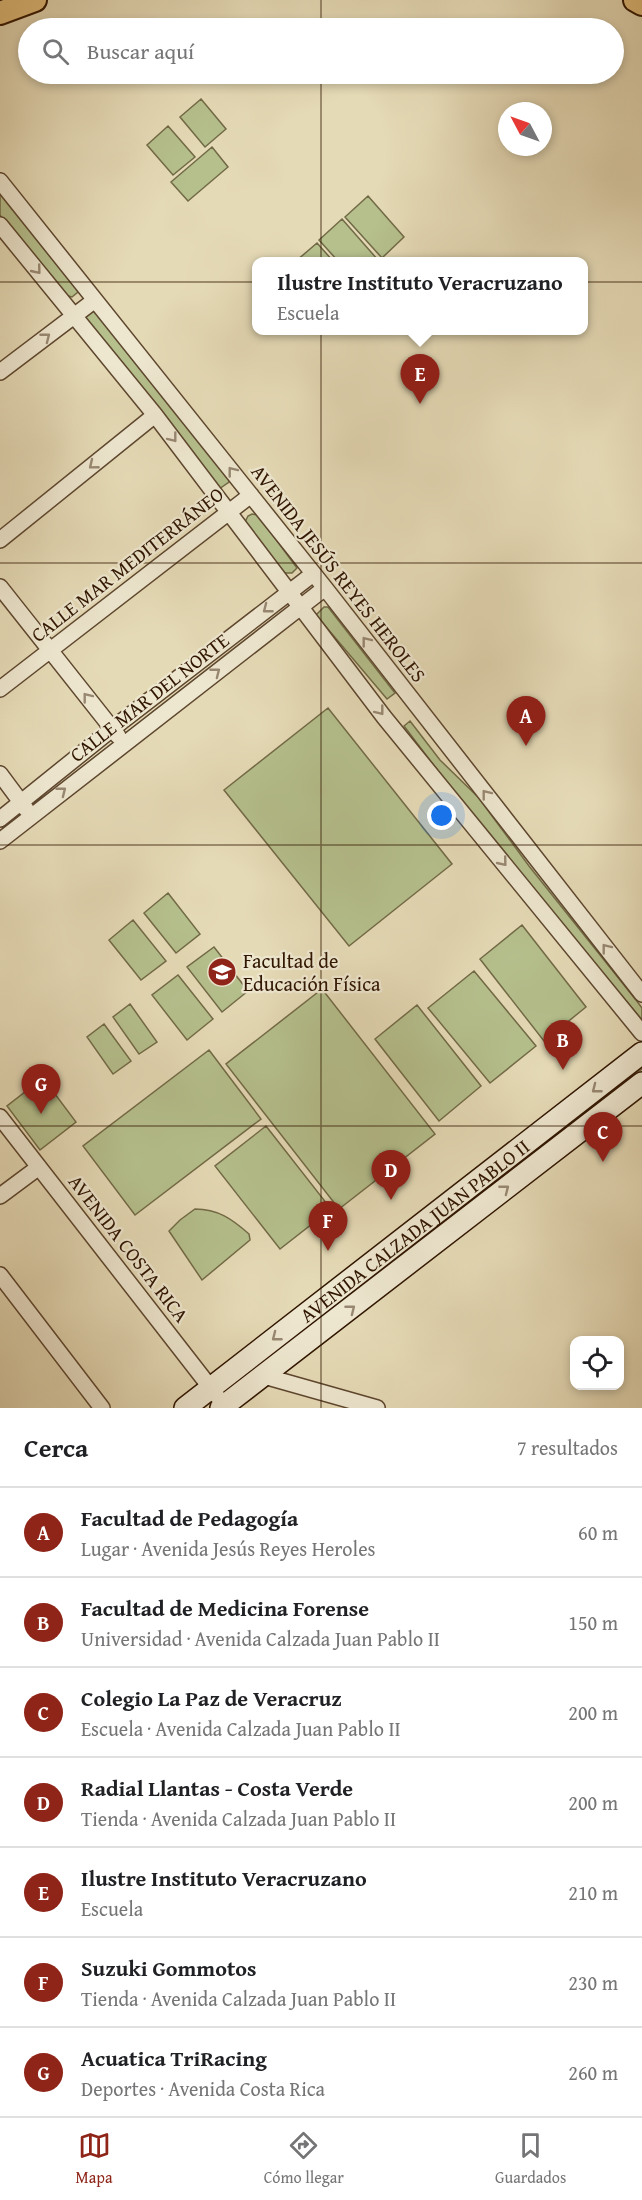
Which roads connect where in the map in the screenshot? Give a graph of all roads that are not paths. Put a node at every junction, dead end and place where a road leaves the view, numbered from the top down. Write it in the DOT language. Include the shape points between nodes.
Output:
graph roads {
  1 [pos="35,0"];
  2 [pos="635,0"];
  3 [pos="642,4"];
  4 [pos="0,13"];
  5 [pos="0,181"];
  6 [pos="0,225"];
  7 [pos="6,244"];
  8 [pos="95,300"];
  9 [pos="74,315"];
  10 [pos="0,372"];
  11 [pos="155,416"];
  12 [pos="251,495"];
  13 [pos="230,511"];
  14 [pos="0,540"];
  15 [pos="313,574"];
  16 [pos="0,587"];
  17 [pos="325,588"];
  18 [pos="289,592"];
  19 [pos="300,607"];
  20 [pos="49,650"];
  21 [pos="0,689"];
  22 [pos="112,729"];
  23 [pos="123,744"];
  24 [pos="0,774"];
  25 [pos="21,802"];
  26 [pos="32,816"];
  27 [pos="0,819"];
  28 [pos="0,841"];
  29 [pos="642,994"];
  30 [pos="642,1033"];
  31 [pos="642,1053"];
  32 [pos="642,1083"];
  33 [pos="0,1117"];
  34 [pos="39,1167"];
  35 [pos="0,1196"];
  36 [pos="0,1275"];
  37 [pos="264,1376"];
  38 [pos="210,1388"];
  39 [pos="222,1407"];
  40 [pos="102,1408"];
  41 [pos="185,1408"];
  42 [pos="377,1408"];
  1 -- 4 [label="main road"];
  2 -- 3 [label="main road"];
  5 -- 8 [label="street, AVENIDA JESÚS REYES HEROLES"];
  6 -- 7 [label="street"];
  7 -- 9 [label="street, one-way"];
  8 -- 9 [label="street"];
  12 -- 8 [label="street, AVENIDA JESÚS REYES HEROLES, one-way"];
  10 -- 9 [label="street, one-way"];
  9 -- 11 [label="street"];
  11 -- 13 [label="street, one-way"];
  11 -- 14 [label="street, one-way"];
  12 -- 13 [label="street, CALLE MAR MEDITERRÁNEO"];
  12 -- 15 [label="street, AVENIDA JESÚS REYES HEROLES"];
  13 -- 18 [label="street"];
  13 -- 20 [label="street, CALLE MAR MEDITERRÁNEO"];
  15 -- 17 [label="street, AVENIDA JESÚS REYES HEROLES"];
  15 -- 18 [label="street, CALLE MAR DEL NORTE"];
  16 -- 20 [label="street"];
  17 -- 19 [label="street, CALLE MAR DEL NORTE"];
  29 -- 17 [label="street, AVENIDA JESÚS REYES HEROLES, one-way"];
  18 -- 19 [label="street"];
  18 -- 22 [label="street, CALLE MAR DEL NORTE, one-way"];
  23 -- 19 [label="street, CALLE MAR DEL NORTE, one-way"];
  19 -- 30 [label="street, one-way" via="384,717"];
  20 -- 21 [label="street, CALLE MAR MEDITERRÁNEO"];
  22 -- 20 [label="street, one-way"];
  22 -- 23 [label="street"];
  22 -- 25 [label="street, CALLE MAR DEL NORTE"];
  26 -- 23 [label="street, CALLE MAR DEL NORTE, one-way"];
  24 -- 25 [label="street"];
  25 -- 26 [label="street"];
  25 -- 27 [label="street, CALLE MAR DEL NORTE"];
  26 -- 28 [label="street, CALLE MAR DEL NORTE"];
  31 -- 38 [label="main road, AVENIDA CALZADA JUAN PABLO II, one-way"];
  37 -- 32 [label="main road, AVENIDA CALZADA JUAN PABLO II, one-way"];
  33 -- 34 [label="street, AVENIDA COSTA RICA"];
  34 -- 35 [label="street"];
  34 -- 38 [label="street, AVENIDA COSTA RICA"];
  36 -- 40 [label="street"];
  37 -- 39 [label="main road, AVENIDA CALZADA JUAN PABLO II"];
  37 -- 42 [label="street"];
  38 -- 39 [label="street, AVENIDA COSTA RICA"];
  38 -- 41 [label="main road, AVENIDA CALZADA JUAN PABLO II"];
}
